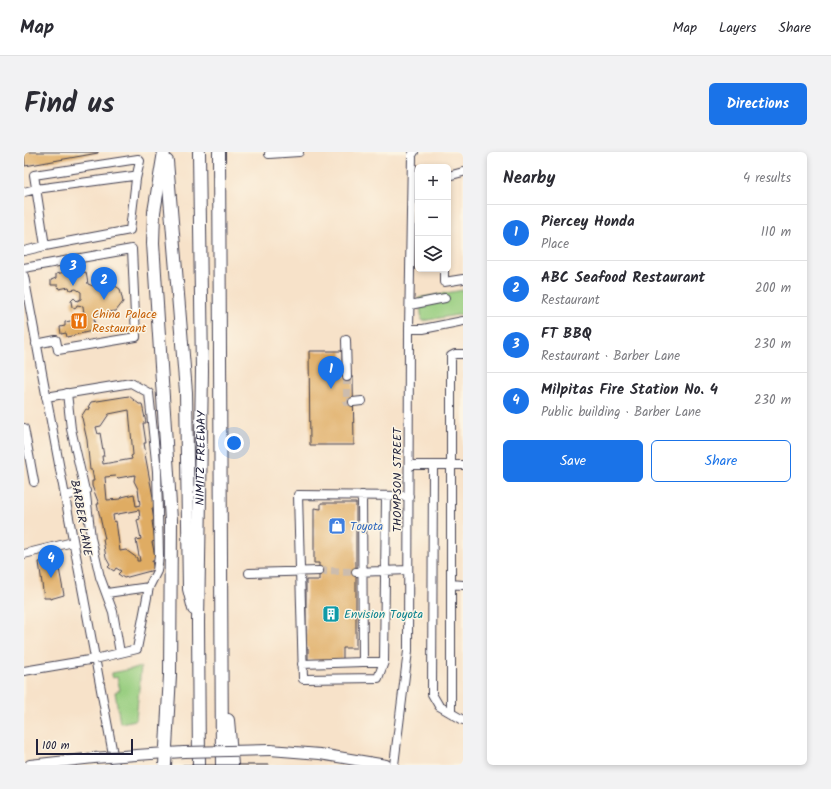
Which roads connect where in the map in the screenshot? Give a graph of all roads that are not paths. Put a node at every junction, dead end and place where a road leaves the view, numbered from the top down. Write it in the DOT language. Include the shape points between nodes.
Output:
graph roads {
  1 [pos="166,152"];
  2 [pos="199,152"];
  3 [pos="219,152"];
  4 [pos="299,152"];
  5 [pos="269,153"];
  6 [pos="413,154"];
  7 [pos="463,172"];
  8 [pos="451,175"];
  9 [pos="136,179"];
  10 [pos="36,189"];
  11 [pos="24,192"];
  12 [pos="45,246"];
  13 [pos="24,251"];
  14 [pos="24,268"];
  15 [pos="444,272"];
  16 [pos="24,276"];
  17 [pos="463,279"];
  18 [pos="445,298"];
  19 [pos="410,305"];
  20 [pos="463,321"];
  21 [pos="409,329"];
  22 [pos="346,340"];
  23 [pos="36,344"];
  24 [pos="463,354"];
  25 [pos="347,377"];
  26 [pos="67,393"];
  27 [pos="46,397"];
  28 [pos="362,401"];
  29 [pos="353,402"];
  30 [pos="24,428"];
  31 [pos="409,465"];
  32 [pos="433,465"];
  33 [pos="451,465"];
  34 [pos="463,465"];
  35 [pos="34,482"];
  36 [pos="86,491"];
  37 [pos="65,496"];
  38 [pos="362,496"];
  39 [pos="386,496"];
  40 [pos="409,496"];
  41 [pos="73,542"];
  42 [pos="24,554"];
  43 [pos="408,570"];
  44 [pos="300,571"];
  45 [pos="319,571"];
  46 [pos="385,571"];
  47 [pos="360,572"];
  48 [pos="248,573"];
  49 [pos="451,584"];
  50 [pos="463,585"];
  51 [pos="149,587"];
  52 [pos="107,593"];
  53 [pos="198,623"];
  54 [pos="120,653"];
  55 [pos="221,656"];
  56 [pos="95,659"];
  57 [pos="363,662"];
  58 [pos="384,662"];
  59 [pos="302,664"];
  60 [pos="24,670"];
  61 [pos="451,713"];
  62 [pos="463,720"];
  63 [pos="165,759"];
  64 [pos="30,765"];
  65 [pos="115,765"];
  66 [pos="199,765"];
  67 [pos="222,765"];
  68 [pos="232,765"];
  69 [pos="386,765"];
  70 [pos="394,765"];
  1 -- 53 [label="highway" via="186,392 189,589"];
  1 -- 63 [label="highway" via="154,212 153,242 171,527 170,675"];
  2 -- 53 [label="highway, NIMITZ FREEWAY" via="202,370"];
  3 -- 55 [label="highway, NIMITZ FREEWAY"];
  4 -- 5 [label="street"];
  6 -- 19 [label="street, THOMPSON STREET"];
  7 -- 8 [label="street"];
  9 -- 10 [label="street" via="133,176"];
  9 -- 10 [label="street" via="140,161 131,159 34,174"];
  9 -- 12 [label="street" via="130,230"];
  10 -- 11 [label="street"];
  10 -- 12 [label="street"];
  12 -- 13 [label="street"];
  14 -- 23 [label="street" via="132,249 136,337 58,350 56,340"];
  15 -- 17 [label="street" via="444,282"];
  16 -- 23 [label="street, BARBER LANE"];
  18 -- 19 [label="street"];
  19 -- 21 [label="street, THOMPSON STREET"];
  20 -- 21 [label="street" via="423,329"];
  21 -- 31 [label="street, THOMPSON STREET"];
  22 -- 25 [label="street"];
  23 -- 27 [label="street, BARBER LANE"];
  24 -- 33 [label="street" via="452,356"];
  26 -- 27 [label="street"];
  26 -- 36 [label="street"];
  26 -- 51 [label="street" via="131,383 149,393 157,471 159,556 157,571"];
  27 -- 37 [label="street, BARBER LANE"];
  28 -- 29 [label="street"];
  30 -- 35 [label="street"];
  31 -- 32 [label="street"];
  31 -- 40 [label="street, THOMPSON STREET"];
  32 -- 33 [label="street"];
  32 -- 61 [label="street" via="432,694 439,706"];
  33 -- 34 [label="street"];
  33 -- 49 [label="street"];
  36 -- 37 [label="street"];
  36 -- 52 [label="street" via="91,538 100,577"];
  37 -- 41 [label="street, BARBER LANE"];
  38 -- 39 [label="street"];
  38 -- 44 [label="street" via="298,495"];
  38 -- 47 [label="street"];
  39 -- 40 [label="street"];
  39 -- 46 [label="street"];
  40 -- 43 [label="street, THOMPSON STREET"];
  41 -- 42 [label="street"];
  41 -- 56 [label="street, BARBER LANE"];
  43 -- 46 [label="street"];
  43 -- 70 [label="street, THOMPSON STREET" via="408,651"];
  44 -- 45 [label="street"];
  44 -- 48 [label="street"];
  44 -- 59 [label="street"];
  46 -- 47 [label="street"];
  46 -- 58 [label="street"];
  47 -- 57 [label="street"];
  49 -- 50 [label="street"];
  49 -- 61 [label="street"];
  51 -- 52 [label="street"];
  51 -- 54 [label="street" via="137,649"];
  52 -- 54 [label="street"];
  53 -- 66 [label="highway, NIMITZ FREEWAY"];
  54 -- 56 [label="street"];
  55 -- 67 [label="highway, NIMITZ FREEWAY"];
  55 -- 68 [label="highway"];
  56 -- 60 [label="street"];
  56 -- 65 [label="street, BARBER LANE"];
  57 -- 58 [label="street"];
  57 -- 59 [label="street"];
  58 -- 59 [label="street" via="378,678 303,679"];
  61 -- 62 [label="street"];
  63 -- 64 [label="main road, bridge" via="151,754"];
  63 -- 69 [label="main road, bridge" via="184,752 270,750 320,754"];
}
